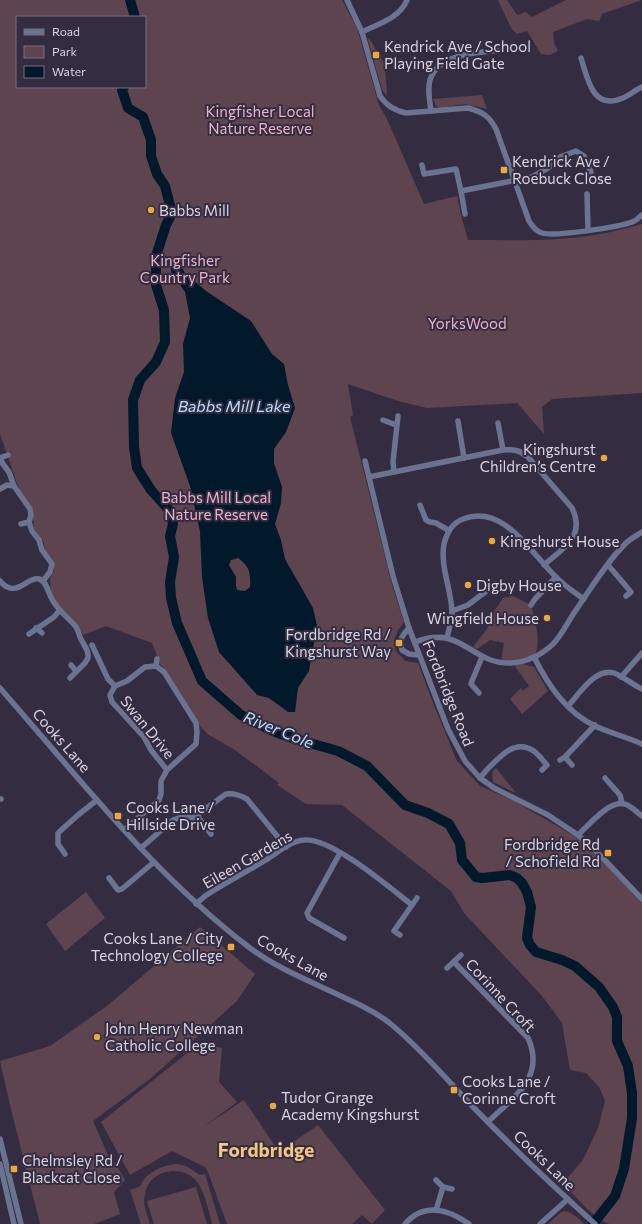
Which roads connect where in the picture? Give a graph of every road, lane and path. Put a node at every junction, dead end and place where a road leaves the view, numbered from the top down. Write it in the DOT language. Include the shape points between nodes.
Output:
graph roads {
  1 [pos="347,0"];
  2 [pos="406,0"];
  3 [pos="362,32"];
  4 [pos="503,50"];
  5 [pos="581,58"];
  6 [pos="642,87"];
  7 [pos="431,111"];
  8 [pos="422,165"];
  9 [pos="591,172"];
  10 [pos="514,181"];
  11 [pos="461,191"];
  12 [pos="587,194"];
  13 [pos="465,214"];
  14 [pos="642,215"];
  15 [pos="588,230"];
  16 [pos="398,416"];
  17 [pos="383,420"];
  18 [pos="458,421"];
  19 [pos="498,424"];
  20 [pos="396,425"];
  21 [pos="503,450"];
  22 [pos="8,455"];
  23 [pos="0,458"];
  24 [pos="464,458"];
  25 [pos="365,461"];
  26 [pos="394,472"];
  27 [pos="369,478"];
  28 [pos="14,486"];
  29 [pos="0,489"];
  30 [pos="420,505"];
  31 [pos="30,522"];
  32 [pos="21,524"];
  33 [pos="448,530"];
  34 [pos="642,532"];
  35 [pos="544,565"];
  36 [pos="608,565"];
  37 [pos="556,577"];
  38 [pos="0,581"];
  39 [pos="43,581"];
  40 [pos="489,589"];
  41 [pos="626,596"];
  42 [pos="584,599"];
  43 [pos="531,605"];
  44 [pos="59,611"];
  45 [pos="452,611"];
  46 [pos="36,628"];
  47 [pos="410,628"];
  48 [pos="42,633"];
  49 [pos="29,634"];
  50 [pos="447,638"];
  51 [pos="414,642"];
  52 [pos="92,645"];
  53 [pos="642,653"];
  54 [pos="419,655"];
  55 [pos="482,657"];
  56 [pos="534,657"];
  57 [pos="157,659"];
  58 [pos="71,665"];
  59 [pos="156,666"];
  60 [pos="76,671"];
  61 [pos="620,677"];
  62 [pos="70,678"];
  63 [pos="115,686"];
  64 [pos="0,688"];
  65 [pos="642,689"];
  66 [pos="479,693"];
  67 [pos="568,706"];
  68 [pos="595,725"];
  69 [pos="642,744"];
  70 [pos="572,765"];
  71 [pos="167,770"];
  72 [pos="542,770"];
  73 [pos="480,778"];
  74 [pos="605,778"];
  75 [pos="97,800"];
  76 [pos="622,803"];
  77 [pos="197,816"];
  78 [pos="642,816"];
  79 [pos="124,830"];
  80 [pos="211,834"];
  81 [pos="578,835"];
  82 [pos="286,847"];
  83 [pos="141,848"];
  84 [pos="340,853"];
  85 [pos="65,854"];
  86 [pos="154,862"];
  87 [pos="109,878"];
  88 [pos="417,898"];
  89 [pos="642,899"];
  90 [pos="196,904"];
  91 [pos="412,905"];
  92 [pos="400,934"];
  93 [pos="344,938"];
  94 [pos="461,955"];
  95 [pos="454,962"];
  96 [pos="447,968"];
  97 [pos="488,1122"];
  98 [pos="0,1139"];
  99 [pos="0,1164"];
  100 [pos="436,1180"];
  101 [pos="443,1187"];
  102 [pos="452,1189"];
  103 [pos="568,1199"];
  104 [pos="436,1210"];
  105 [pos="14,1224"];
  106 [pos="21,1224"];
  107 [pos="405,1224"];
  108 [pos="469,1224"];
  109 [pos="540,1224"];
  110 [pos="596,1224"];
  1 -- 3 [label="street"];
  2 -- 3 [label="street" via="397,14"];
  3 -- 7 [label="street" via="380,96 386,104 406,113"];
  4 -- 7 [label="street" via="468,53 441,66 430,81"];
  5 -- 6 [label="street" via="590,87 597,97 605,101 623,97"];
  7 -- 10 [label="street" via="468,108 490,118"];
  8 -- 11 [label="street" via="424,174 456,169"];
  9 -- 10 [label="street" via="584,156 576,151 560,157 548,168 532,176"];
  10 -- 11 [label="street"];
  10 -- 15 [label="street" via="529,221 541,233 550,235"];
  11 -- 13 [label="street"];
  12 -- 15 [label="street"];
  14 -- 15 [label="street" via="634,222 620,226"];
  16 -- 20 [label="street"];
  17 -- 20 [label="street"];
  18 -- 24 [label="street"];
  19 -- 21 [label="street"];
  20 -- 26 [label="street"];
  21 -- 24 [label="street"];
  21 -- 35 [label="street" via="512,449 528,457 572,508 577,518 573,540"];
  22 -- 23 [label="street"];
  23 -- 28 [label="street"];
  24 -- 26 [label="street"];
  25 -- 27 [label="street, Fordbridge Road"];
  26 -- 27 [label="street"];
  27 -- 47 [label="street, Fordbridge Road" via="393,576"];
  28 -- 29 [label="street" via="7,484"];
  28 -- 31 [label="street" via="30,509"];
  30 -- 33 [label="street" via="426,520 436,522"];
  31 -- 32 [label="street"];
  31 -- 39 [label="street" via="32,531 52,564"];
  33 -- 35 [label="street" via="458,521 468,517 490,517 503,523 516,534"];
  33 -- 45 [label="street" via="444,559"];
  34 -- 36 [label="street" via="625,544"];
  35 -- 37 [label="street"];
  36 -- 41 [label="street" via="631,592"];
  36 -- 42 [label="street"];
  37 -- 42 [label="street"];
  37 -- 43 [label="street"];
  38 -- 39 [label="street" via="13,588 35,579"];
  39 -- 44 [label="street"];
  40 -- 45 [label="street" via="468,606"];
  42 -- 56 [label="street" via="553,644"];
  44 -- 46 [label="street"];
  44 -- 60 [label="street" via="77,629 87,647 88,658"];
  45 -- 50 [label="street"];
  46 -- 48 [label="street"];
  46 -- 49 [label="street"];
  47 -- 51 [label="street, Fordbridge Road"];
  47 -- 54 [label="street" via="402,635 402,650"];
  50 -- 51 [label="street" via="431,637"];
  50 -- 55 [label="street" via="456,640"];
  51 -- 54 [label="street, Fordbridge Road"];
  52 -- 63 [label="street" via="108,679"];
  53 -- 61 [label="street"];
  54 -- 73 [label="street, Fordbridge Road" via="455,742 465,761"];
  55 -- 56 [label="street" via="511,663"];
  55 -- 66 [label="street" via="472,681"];
  56 -- 67 [label="street" via="543,676"];
  57 -- 59 [label="street"];
  58 -- 60 [label="street"];
  59 -- 63 [label="street, Swan Drive" via="145,667 127,681"];
  59 -- 71 [label="street, Swan Drive" via="164,672 197,727 196,744"];
  60 -- 62 [label="street"];
  61 -- 65 [label="street"];
  61 -- 67 [label="street" via="610,672 601,673"];
  63 -- 71 [label="street, Swan Drive" via="110,694 112,702 144,737"];
  64 -- 75 [label="street, Cooks Lane"];
  67 -- 68 [label="street"];
  68 -- 69 [label="street"];
  68 -- 70 [label="street" via="563,758"];
  71 -- 79 [label="street, Swan Drive" via="161,781 161,794 158,800"];
  72 -- 73 [label="street" via="547,766 534,750 517,747 509,750"];
  73 -- 81 [label="street, Fordbridge Road" via="494,788 548,815"];
  74 -- 76 [label="street" via="620,795"];
  75 -- 79 [label="street, Cooks Lane"];
  75 -- 85 [label="street" via="58,833 58,844"];
  76 -- 78 [label="street"];
  76 -- 81 [label="street" via="610,806"];
  77 -- 80 [label="street"];
  77 -- 82 [label="street" via="226,794 241,795"];
  77 -- 83 [label="street" via="174,820"];
  79 -- 83 [label="street, Cooks Lane"];
  81 -- 89 [label="street, Fordbridge Road"];
  82 -- 84 [label="street, Eileen Gardens" via="302,840 309,840"];
  82 -- 90 [label="street, Eileen Gardens"];
  83 -- 86 [label="street, Cooks Lane"];
  84 -- 91 [label="street, Eileen Gardens"];
  84 -- 93 [label="street" via="307,913 309,918"];
  86 -- 87 [label="street" via="122,889 118,890"];
  86 -- 90 [label="street, Cooks Lane"];
  88 -- 91 [label="street"];
  90 -- 97 [label="street, Cooks Lane" via="264,958 368,1008 388,1022"];
  91 -- 92 [label="street" via="394,931"];
  94 -- 95 [label="street, Corinne Croft"];
  95 -- 96 [label="street, Corinne Croft"];
  95 -- 97 [label="street, Corinne Croft" via="528,1038 532,1047 532,1073 524,1088"];
  97 -- 103 [label="street, Cooks Lane"];
  98 -- 106 [label="street"];
  99 -- 105 [label="street"];
  100 -- 101 [label="street"];
  101 -- 102 [label="street"];
  101 -- 104 [label="street"];
  103 -- 109 [label="street"];
  103 -- 110 [label="street, Cooks Lane"];
  104 -- 107 [label="street" via="418,1212"];
  104 -- 108 [label="street" via="456,1215"];
}
